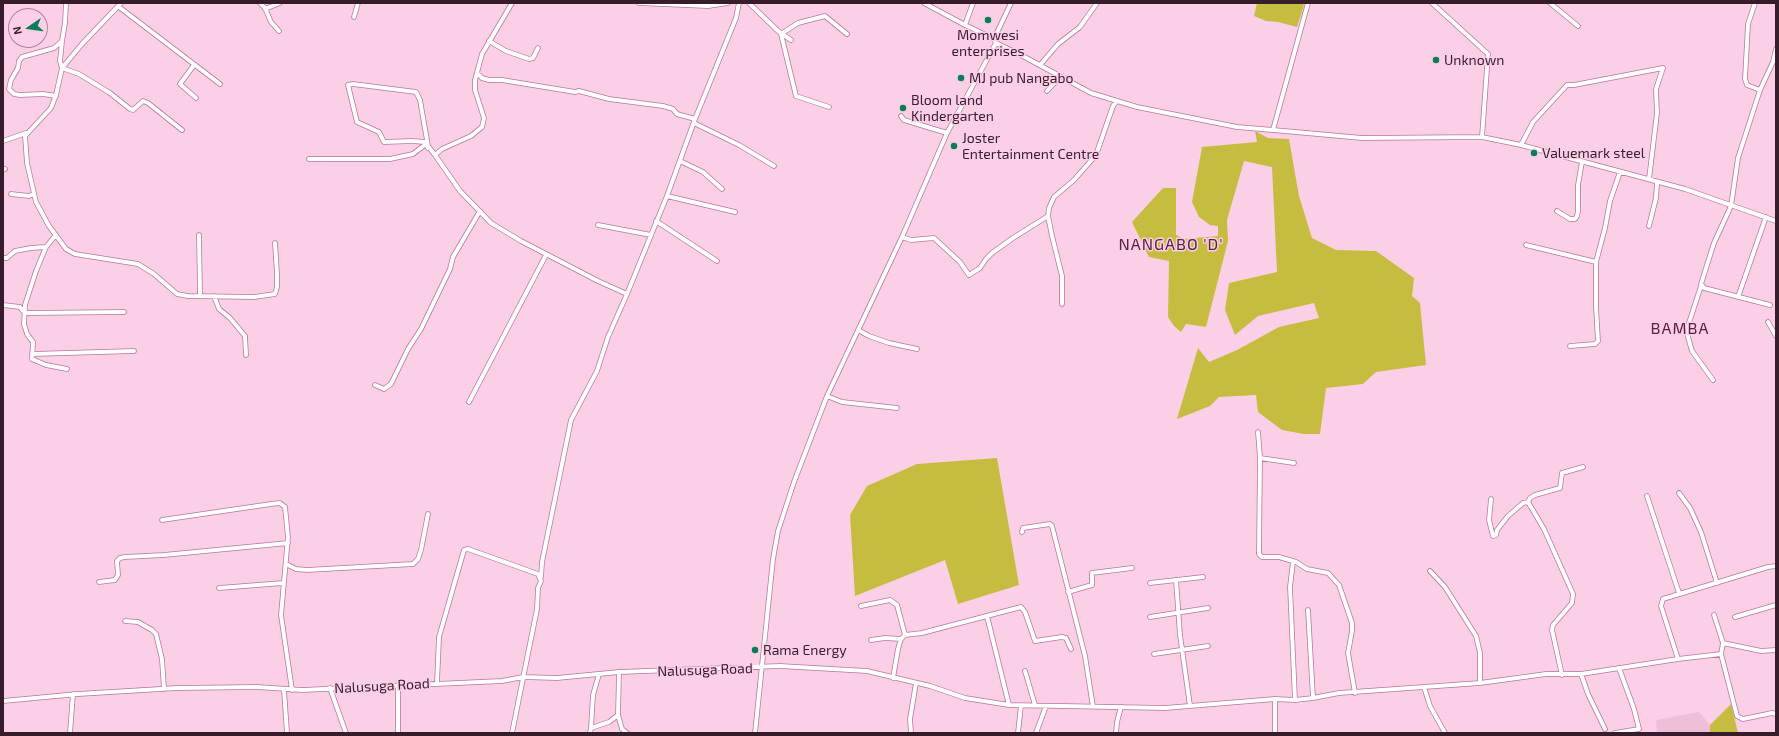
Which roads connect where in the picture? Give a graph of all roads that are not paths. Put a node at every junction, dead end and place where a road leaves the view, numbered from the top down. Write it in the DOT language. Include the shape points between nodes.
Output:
graph roads {
  1 [pos="66,3"];
  2 [pos="260,3"];
  3 [pos="280,3"];
  4 [pos="358,3"];
  5 [pos="512,3"];
  6 [pos="640,3"];
  7 [pos="728,3"];
  8 [pos="739,3"];
  9 [pos="749,3"];
  10 [pos="924,3"];
  11 [pos="972,3"];
  12 [pos="1011,3"];
  13 [pos="1097,3"];
  14 [pos="1308,3"];
  15 [pos="1432,3"];
  16 [pos="1550,3"];
  17 [pos="1755,3"];
  18 [pos="120,5"];
  19 [pos="265,9"];
  20 [pos="354,17"];
  21 [pos="965,25"];
  22 [pos="1578,26"];
  23 [pos="280,31"];
  24 [pos="782,34"];
  25 [pos="847,34"];
  26 [pos="791,40"];
  27 [pos="62,41"];
  28 [pos="489,41"];
  29 [pos="995,41"];
  30 [pos="538,48"];
  31 [pos="1776,49"];
  32 [pos="194,65"];
  33 [pos="1040,65"];
  34 [pos="62,68"];
  35 [pos="477,73"];
  36 [pos="1060,77"];
  37 [pos="220,84"];
  38 [pos="1760,90"];
  39 [pos="1047,91"];
  40 [pos="56,96"];
  41 [pos="196,98"];
  42 [pos="1116,102"];
  43 [pos="829,107"];
  44 [pos="901,116"];
  45 [pos="694,121"];
  46 [pos="182,130"];
  47 [pos="1273,130"];
  48 [pos="26,133"];
  49 [pos="947,134"];
  50 [pos="20,136"];
  51 [pos="1482,137"];
  52 [pos="25,140"];
  53 [pos="3,141"];
  54 [pos="1521,144"];
  55 [pos="427,146"];
  56 [pos="435,155"];
  57 [pos="310,159"];
  58 [pos="680,161"];
  59 [pos="1582,162"];
  60 [pos="774,166"];
  61 [pos="1620,172"];
  62 [pos="1648,179"];
  63 [pos="1657,183"];
  64 [pos="722,189"];
  65 [pos="11,194"];
  66 [pos="34,194"];
  67 [pos="667,196"];
  68 [pos="1732,206"];
  69 [pos="480,211"];
  70 [pos="1557,211"];
  71 [pos="735,212"];
  72 [pos="1048,216"];
  73 [pos="1766,217"];
  74 [pos="656,220"];
  75 [pos="1776,221"];
  76 [pos="598,225"];
  77 [pos="1650,226"];
  78 [pos="199,235"];
  79 [pos="651,235"];
  80 [pos="55,236"];
  81 [pos="902,237"];
  82 [pos="275,243"];
  83 [pos="1526,245"];
  84 [pos="46,247"];
  85 [pos="546,254"];
  86 [pos="3,258"];
  87 [pos="717,261"];
  88 [pos="1596,262"];
  89 [pos="1701,286"];
  90 [pos="627,294"];
  91 [pos="200,296"];
  92 [pos="214,296"];
  93 [pos="1738,297"];
  94 [pos="1062,304"];
  95 [pos="3,305"];
  96 [pos="1770,305"];
  97 [pos="24,312"];
  98 [pos="124,312"];
  99 [pos="1768,322"];
  100 [pos="858,330"];
  101 [pos="1776,336"];
  102 [pos="1570,346"];
  103 [pos="917,349"];
  104 [pos="134,351"];
  105 [pos="32,354"];
  106 [pos="246,355"];
  107 [pos="67,369"];
  108 [pos="1713,380"];
  109 [pos="375,385"];
  110 [pos="827,396"];
  111 [pos="469,402"];
  112 [pos="897,408"];
  113 [pos="1258,432"];
  114 [pos="1260,458"];
  115 [pos="1294,463"];
  116 [pos="1583,467"];
  117 [pos="1679,493"];
  118 [pos="1647,496"];
  119 [pos="1491,499"];
  120 [pos="1528,502"];
  121 [pos="428,514"];
  122 [pos="162,520"];
  123 [pos="1022,522"];
  124 [pos="288,543"];
  125 [pos="1293,562"];
  126 [pos="286,564"];
  127 [pos="1776,566"];
  128 [pos="1132,568"];
  129 [pos="1430,572"];
  130 [pos="541,577"];
  131 [pos="1203,577"];
  132 [pos="1176,580"];
  133 [pos="100,582"];
  134 [pos="283,583"];
  135 [pos="1150,583"];
  136 [pos="1717,583"];
  137 [pos="219,588"];
  138 [pos="1068,592"];
  139 [pos="1679,593"];
  140 [pos="1776,605"];
  141 [pos="861,606"];
  142 [pos="1208,608"];
  143 [pos="1308,610"];
  144 [pos="1178,613"];
  145 [pos="1714,615"];
  146 [pos="987,616"];
  147 [pos="1150,617"];
  148 [pos="1735,617"];
  149 [pos="125,621"];
  150 [pos="905,635"];
  151 [pos="901,639"];
  152 [pos="871,640"];
  153 [pos="1723,642"];
  154 [pos="1208,646"];
  155 [pos="1071,649"];
  156 [pos="1182,650"];
  157 [pos="1776,650"];
  158 [pos="1154,654"];
  159 [pos="1721,654"];
  160 [pos="1678,659"];
  161 [pos="762,668"];
  162 [pos="1619,668"];
  163 [pos="1025,671"];
  164 [pos="620,672"];
  165 [pos="598,674"];
  166 [pos="1562,674"];
  167 [pos="1581,674"];
  168 [pos="523,677"];
  169 [pos="893,678"];
  170 [pos="437,683"];
  171 [pos="916,683"];
  172 [pos="1480,683"];
  173 [pos="398,685"];
  174 [pos="1424,687"];
  175 [pos="330,688"];
  176 [pos="164,689"];
  177 [pos="284,690"];
  178 [pos="292,690"];
  179 [pos="1355,693"];
  180 [pos="73,694"];
  181 [pos="1313,698"];
  182 [pos="1275,699"];
  183 [pos="1295,700"];
  184 [pos="3,701"];
  185 [pos="1009,705"];
  186 [pos="1020,705"];
  187 [pos="1035,705"];
  188 [pos="1046,706"];
  189 [pos="1190,706"];
  190 [pos="1093,707"];
  191 [pos="1121,707"];
  192 [pos="1776,714"];
  193 [pos="618,715"];
  194 [pos="1605,729"];
  195 [pos="590,731"];
  196 [pos="70,733"];
  197 [pos="287,733"];
  198 [pos="346,733"];
  199 [pos="398,733"];
  200 [pos="512,733"];
  201 [pos="627,733"];
  202 [pos="755,733"];
  203 [pos="911,733"];
  204 [pos="1018,733"];
  205 [pos="1036,733"];
  206 [pos="1116,733"];
  207 [pos="1276,733"];
  208 [pos="1444,733"];
  209 [pos="1615,733"];
  1 -- 27 [label="street"];
  2 -- 19 [label="street"];
  3 -- 19 [label="street"];
  4 -- 20 [label="street"];
  5 -- 28 [label="street"];
  6 -- 7 [label="street" via="708,6"];
  8 -- 45 [label="street" via="736,18"];
  9 -- 24 [label="street"];
  10 -- 21 [label="street"];
  11 -- 21 [label="street"];
  12 -- 29 [label="street"];
  13 -- 33 [label="street" via="1080,27 1058,44"];
  14 -- 47 [label="street"];
  15 -- 51 [label="street" via="1488,54"];
  16 -- 22 [label="street"];
  17 -- 38 [label="street" via="1748,24 1745,79 1747,85"];
  18 -- 32 [label="street"];
  18 -- 34 [label="street"];
  19 -- 23 [label="street" via="269,19"];
  21 -- 29 [label="street"];
  24 -- 25 [label="street" via="798,23 825,16"];
  24 -- 26 [label="street"];
  24 -- 43 [label="street" via="796,96"];
  27 -- 34 [label="street"];
  27 -- 40 [label="street" via="54,48 22,57 9,89 20,95"];
  28 -- 30 [label="street" via="528,59 533,58"];
  28 -- 35 [label="street" via="480,59"];
  29 -- 33 [label="street"];
  29 -- 49 [label="street"];
  31 -- 38 [label="street"];
  32 -- 37 [label="street"];
  32 -- 41 [label="street" via="180,84"];
  33 -- 36 [label="street"];
  34 -- 40 [label="street"];
  34 -- 46 [label="street" via="79,74 130,109 133,110 143,101 148,103"];
  35 -- 45 [label="street" via="489,80 579,91 609,99 663,106"];
  35 -- 56 [label="street" via="475,90 483,112 482,127 471,136 442,149"];
  36 -- 39 [label="street"];
  36 -- 42 [label="street"];
  38 -- 68 [label="street" via="1737,164"];
  40 -- 48 [label="street" via="44,118"];
  42 -- 47 [label="street" via="1237,127"];
  42 -- 72 [label="street" via="1096,155 1054,198"];
  44 -- 49 [label="street" via="904,120"];
  45 -- 58 [label="street"];
  45 -- 60 [label="street"];
  47 -- 51 [label="street" via="1362,138"];
  48 -- 50 [label="street"];
  48 -- 52 [label="street"];
  49 -- 81 [label="street"];
  50 -- 52 [label="street"];
  50 -- 53 [label="street"];
  51 -- 54 [label="street"];
  52 -- 66 [label="street"];
  54 -- 59 [label="street"];
  54 -- 62 [label="street" via="1533,122 1567,85 1663,68 1656,89 1657,113"];
  55 -- 55 [label="street" via="420,100 416,92 348,85 357,122 379,132 384,142 425,142"];
  55 -- 56 [label="street"];
  55 -- 57 [label="street" via="413,154 390,159"];
  56 -- 69 [label="street" via="460,191"];
  58 -- 64 [label="street" via="703,172"];
  58 -- 67 [label="street"];
  59 -- 61 [label="street"];
  59 -- 70 [label="street" via="1577,216 1570,219"];
  61 -- 62 [label="street"];
  61 -- 88 [label="street" via="1610,200"];
  62 -- 63 [label="street"];
  63 -- 68 [label="street"];
  63 -- 77 [label="street"];
  65 -- 66 [label="street"];
  66 -- 80 [label="street" via="40,213"];
  67 -- 71 [label="street"];
  67 -- 74 [label="street"];
  68 -- 73 [label="street"];
  68 -- 89 [label="street" via="1714,243"];
  69 -- 85 [label="street" via="496,228"];
  69 -- 109 [label="street" via="453,257 450,269 421,329 391,384 384,389"];
  72 -- 81 [label="street" via="992,253 980,268 969,275 960,262 937,240 910,240"];
  72 -- 94 [label="street" via="1062,276"];
  73 -- 75 [label="street"];
  73 -- 93 [label="street"];
  74 -- 79 [label="street"];
  74 -- 87 [label="street"];
  76 -- 79 [label="street"];
  78 -- 91 [label="street"];
  79 -- 90 [label="street"];
  80 -- 84 [label="street"];
  80 -- 91 [label="street" via="66,249 75,254 138,264 177,294"];
  81 -- 100 [label="street"];
  82 -- 92 [label="street" via="275,294"];
  83 -- 88 [label="street"];
  84 -- 86 [label="street" via="15,251 7,258"];
  84 -- 97 [label="street"];
  85 -- 90 [label="street"];
  85 -- 111 [label="street"];
  88 -- 102 [label="street" via="1598,341 1595,344"];
  89 -- 93 [label="street"];
  89 -- 108 [label="street" via="1687,328 1688,337 1692,351"];
  90 -- 130 [label="street" via="608,337 597,371 571,420"];
  91 -- 92 [label="street"];
  92 -- 106 [label="street" via="219,309 245,336"];
  93 -- 96 [label="street"];
  95 -- 97 [label="street" via="20,307"];
  97 -- 98 [label="street"];
  97 -- 105 [label="street" via="25,330 33,342"];
  99 -- 101 [label="street"];
  100 -- 103 [label="street" via="889,343"];
  100 -- 110 [label="street"];
  104 -- 105 [label="street"];
  105 -- 107 [label="street" via="32,359 42,364"];
  110 -- 112 [label="street" via="842,402"];
  110 -- 161 [label="street" via="778,531"];
  113 -- 114 [label="street"];
  114 -- 115 [label="street"];
  114 -- 125 [label="street" via="1259,554 1262,557 1279,557"];
  116 -- 120 [label="street" via="1562,473 1560,488 1530,498"];
  117 -- 136 [label="street" via="1690,508 1701,532"];
  118 -- 139 [label="street"];
  119 -- 120 [label="street" via="1489,520 1493,536 1496,536 1497,530 1508,516 1523,503"];
  120 -- 166 [label="street" via="1544,529 1573,594 1572,603 1553,625 1552,635"];
  121 -- 126 [label="street" via="421,550 413,564 302,570"];
  122 -- 124 [label="street" via="280,503 286,510"];
  123 -- 138 [label="street" via="1022,530 1050,524 1052,526"];
  124 -- 126 [label="street"];
  124 -- 133 [label="street" via="120,558 117,561 118,575 115,580"];
  125 -- 179 [label="street" via="1307,569 1328,573 1339,585 1352,623 1348,653"];
  125 -- 183 [label="street" via="1290,587"];
  126 -- 134 [label="street"];
  127 -- 136 [label="street"];
  128 -- 138 [label="street" via="1092,572 1091,586"];
  129 -- 172 [label="street" via="1445,587 1476,636 1480,653"];
  130 -- 168 [label="street"];
  130 -- 170 [label="street" via="468,549 464,550 439,637"];
  131 -- 132 [label="street"];
  132 -- 135 [label="street"];
  132 -- 144 [label="street"];
  134 -- 137 [label="street"];
  134 -- 178 [label="street" via="281,615"];
  136 -- 139 [label="street"];
  138 -- 190 [label="street" via="1085,656"];
  139 -- 160 [label="street" via="1663,599 1661,603"];
  140 -- 148 [label="street"];
  141 -- 150 [label="street" via="890,600 896,602"];
  142 -- 144 [label="street"];
  143 -- 181 [label="street"];
  144 -- 147 [label="street"];
  144 -- 156 [label="street"];
  145 -- 153 [label="street"];
  146 -- 150 [label="street"];
  146 -- 155 [label="street" via="1021,607 1026,612 1035,641 1062,637 1068,640"];
  146 -- 185 [label="street"];
  149 -- 176 [label="street" via="138,622 156,634 162,658"];
  150 -- 151 [label="street"];
  151 -- 152 [label="street"];
  151 -- 169 [label="street"];
  153 -- 157 [label="street" via="1761,651"];
  153 -- 159 [label="street"];
  154 -- 156 [label="street"];
  156 -- 158 [label="street"];
  156 -- 189 [label="street"];
  159 -- 160 [label="street, Nalusuga Road"];
  159 -- 192 [label="street" via="1737,716 1743,719"];
  160 -- 162 [label="street, Nalusuga Road"];
  161 -- 164 [label="street, Nalusuga Road"];
  161 -- 169 [label="street, Nalusuga Road" via="780,666 847,669"];
  161 -- 202 [label="street"];
  162 -- 167 [label="street, Nalusuga Road"];
  162 -- 209 [label="street" via="1639,729"];
  163 -- 187 [label="street"];
  164 -- 165 [label="street, Nalusuga Road"];
  164 -- 193 [label="street"];
  165 -- 168 [label="street, Nalusuga Road" via="557,678"];
  165 -- 195 [label="street" via="593,695"];
  166 -- 167 [label="street, Nalusuga Road"];
  166 -- 172 [label="street, Nalusuga Road"];
  167 -- 194 [label="street"];
  168 -- 170 [label="street, Nalusuga Road" via="502,681"];
  168 -- 200 [label="street"];
  169 -- 171 [label="street, Nalusuga Road"];
  170 -- 173 [label="street, Nalusuga Road"];
  171 -- 185 [label="street, Nalusuga Road" via="965,698"];
  171 -- 203 [label="street" via="910,719"];
  172 -- 174 [label="street, Nalusuga Road"];
  173 -- 175 [label="street, Nalusuga Road"];
  173 -- 199 [label="street"];
  174 -- 179 [label="street, Nalusuga Road"];
  174 -- 208 [label="street" via="1430,706"];
  175 -- 178 [label="street, Nalusuga Road"];
  175 -- 198 [label="street"];
  176 -- 177 [label="street, Nalusuga Road" via="257,687"];
  176 -- 180 [label="street, Nalusuga Road"];
  177 -- 178 [label="street, Nalusuga Road"];
  177 -- 197 [label="street"];
  179 -- 181 [label="street, Nalusuga Road" via="1338,693"];
  180 -- 184 [label="street, Nalusuga Road"];
  180 -- 196 [label="street"];
  181 -- 183 [label="street, Nalusuga Road"];
  182 -- 183 [label="street, Nalusuga Road"];
  182 -- 189 [label="street, Nalusuga Road"];
  182 -- 207 [label="street"];
  185 -- 186 [label="street, Nalusuga Road"];
  186 -- 187 [label="street, Nalusuga Road"];
  186 -- 204 [label="street"];
  187 -- 188 [label="street, Nalusuga Road"];
  188 -- 190 [label="street, Nalusuga Road"];
  188 -- 205 [label="street"];
  189 -- 191 [label="street, Nalusuga Road"];
  190 -- 191 [label="street, Nalusuga Road"];
  191 -- 206 [label="street"];
  193 -- 195 [label="street" via="610,722"];
  193 -- 201 [label="street" via="622,729"];
}
